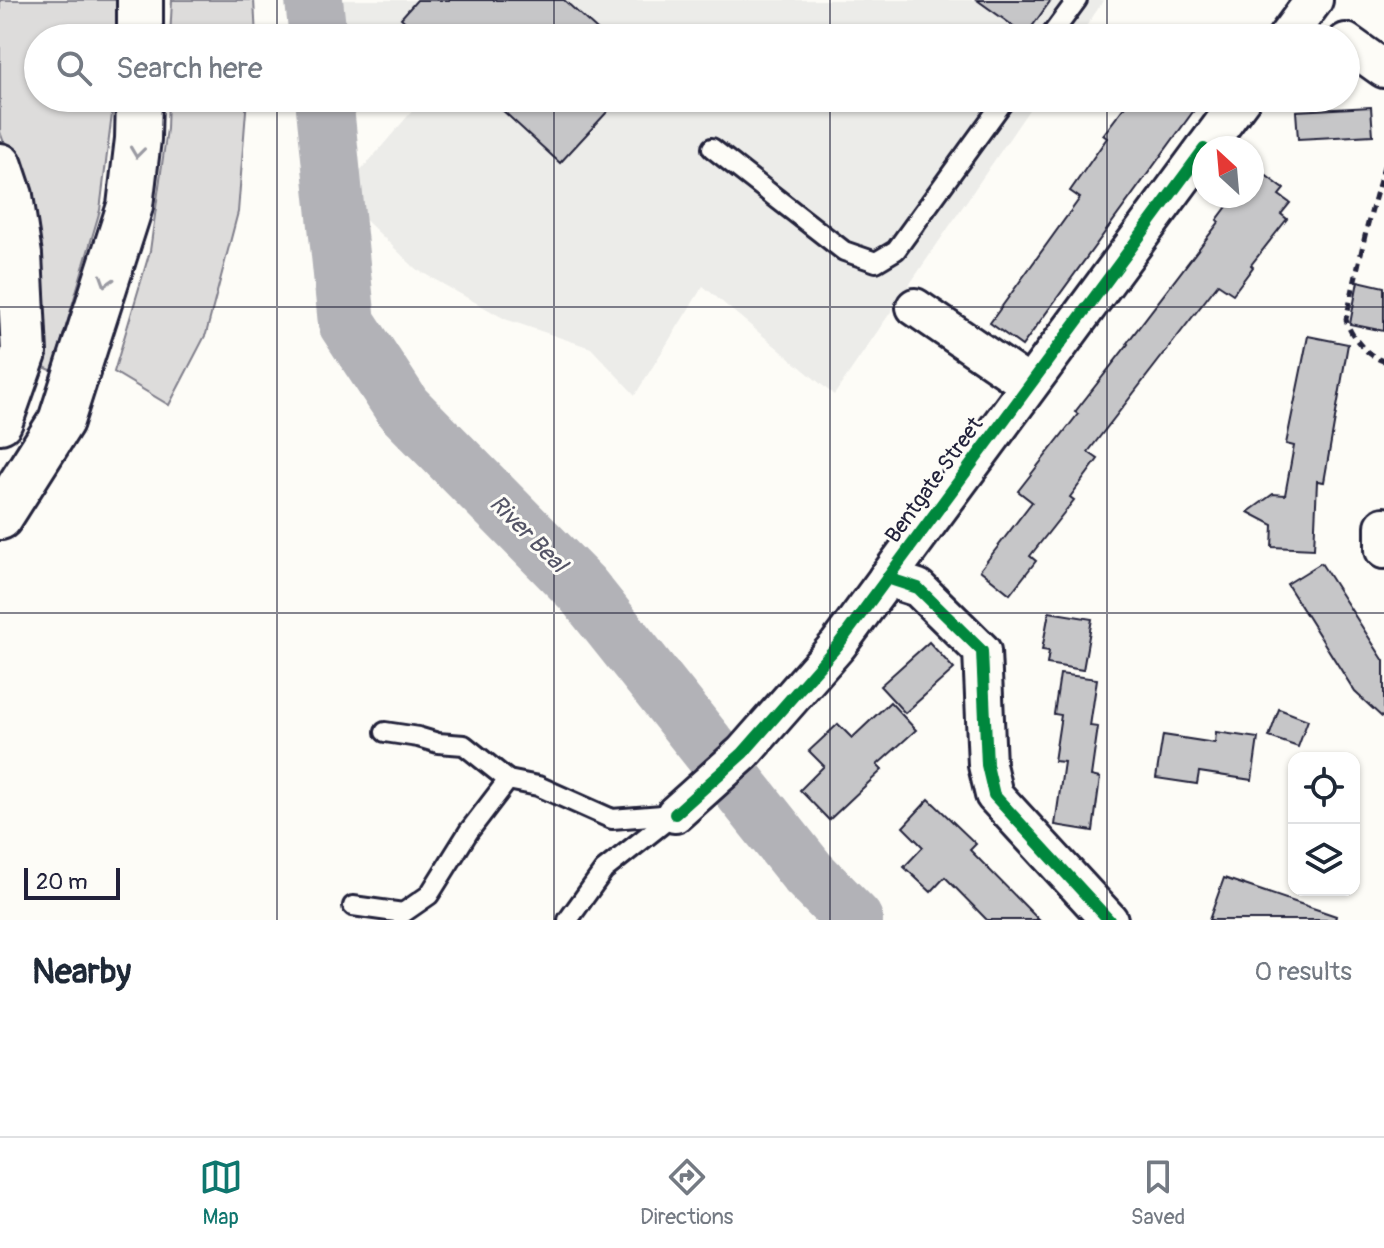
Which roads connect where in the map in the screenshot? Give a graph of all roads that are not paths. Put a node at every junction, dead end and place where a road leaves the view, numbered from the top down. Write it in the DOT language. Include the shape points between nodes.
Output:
graph roads {
  1 [pos="140,0"];
  2 [pos="1077,0"];
  3 [pos="140,24"];
  4 [pos="1059,24"];
  5 [pos="1360,52"];
  6 [pos="1384,69"];
  7 [pos="139,112"];
  8 [pos="996,112"];
  9 [pos="1232,112"];
  10 [pos="1214,136"];
  11 [pos="712,148"];
  12 [pos="1192,165"];
  13 [pos="0,166"];
  14 [pos="915,307"];
  15 [pos="1029,385"];
  16 [pos="0,421"];
  17 [pos="0,517"];
  18 [pos="1384,526"];
  19 [pos="1384,550"];
  20 [pos="887,578"];
  21 [pos="385,732"];
  22 [pos="508,780"];
  23 [pos="675,814"];
  24 [pos="353,906"];
  25 [pos="568,920"];
  26 [pos="1109,920"];
  1 -- 3 [label="highway"];
  2 -- 4 [label="lane"];
  5 -- 6 [label="street"];
  7 -- 17 [label="highway, one-way" via="130,206 61,421"];
  8 -- 11 [label="lane" via="896,250 876,262 844,251"];
  9 -- 10 [label="street, Bentgate Street"];
  12 -- 15 [label="street, Bentgate Street"];
  13 -- 16 [label="highway" via="19,255 24,353"];
  14 -- 15 [label="street"];
  15 -- 20 [label="street, Bentgate Street"];
  18 -- 19 [label="street"];
  20 -- 23 [label="street, Bentgate Street" via="838,645 743,753"];
  20 -- 26 [label="street" via="918,588 982,651 987,765 994,795"];
  21 -- 22 [label="lane" via="464,745"];
  22 -- 23 [label="lane" via="538,786 612,819"];
  22 -- 24 [label="lane" via="429,895 403,913"];
  23 -- 25 [label="lane" via="604,870"];
}
